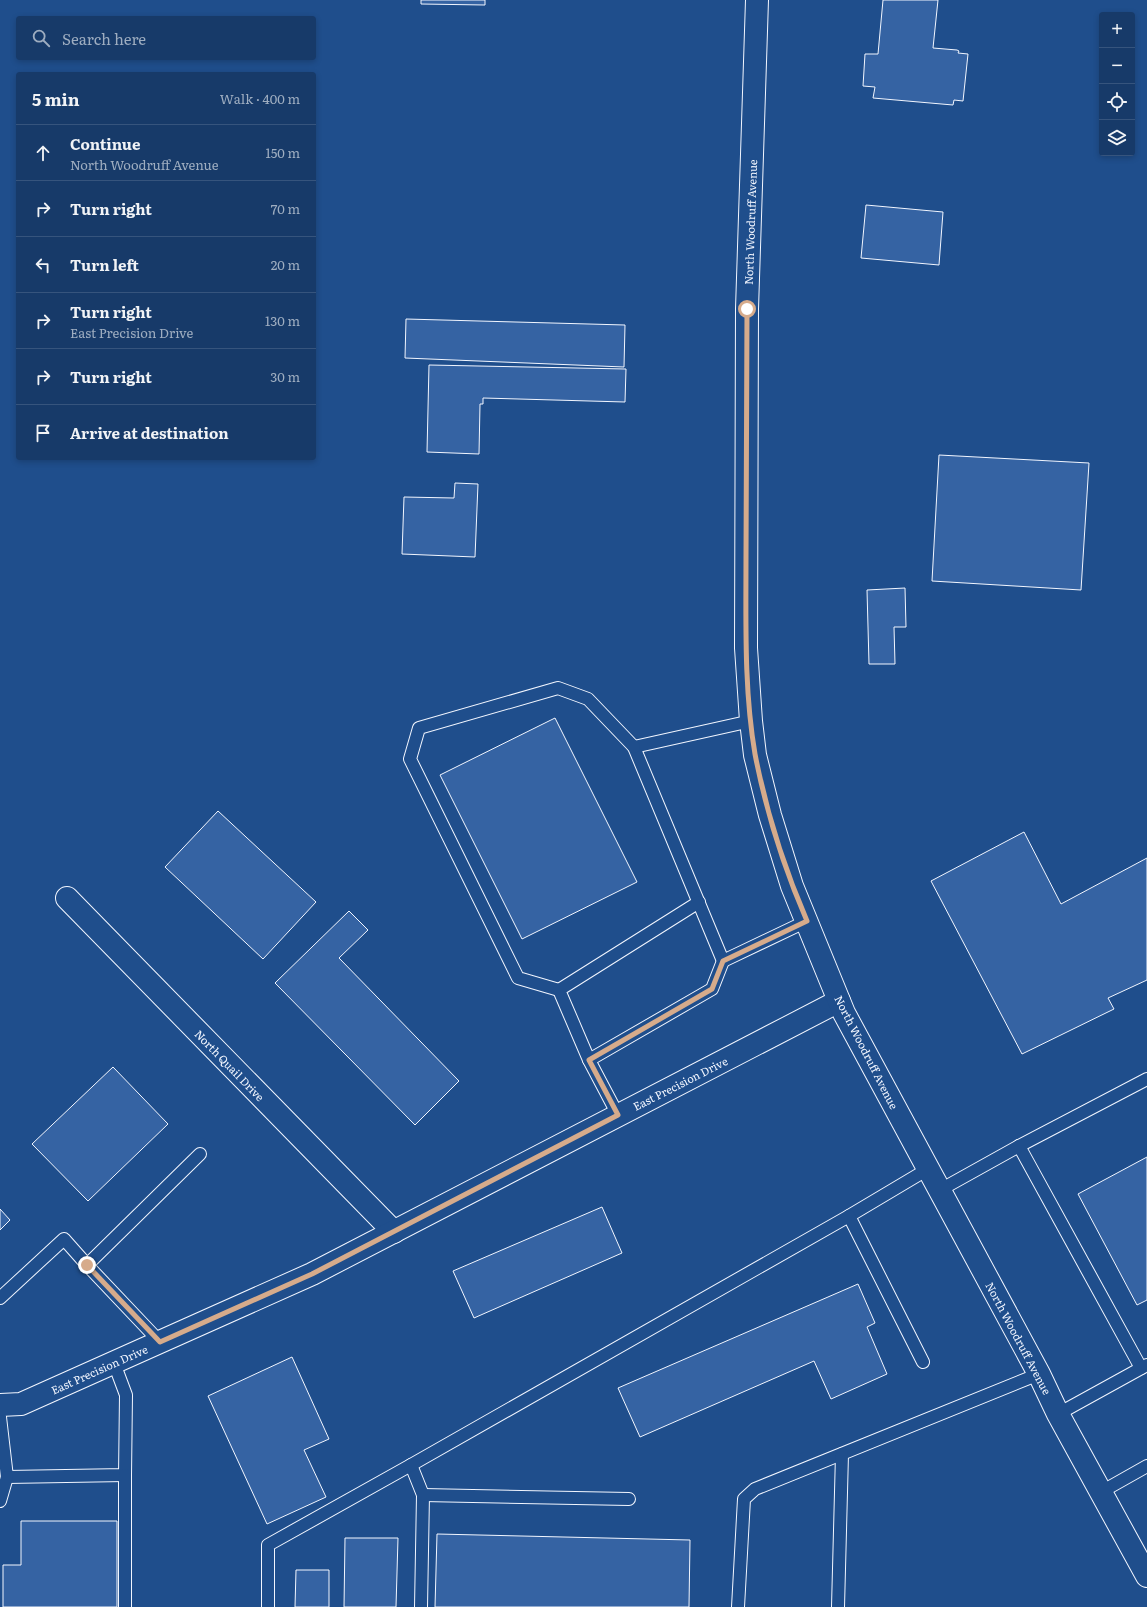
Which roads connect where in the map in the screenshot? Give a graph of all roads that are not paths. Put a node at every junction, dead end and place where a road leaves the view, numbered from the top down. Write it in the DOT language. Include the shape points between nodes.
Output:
graph roads {
  1 [pos="757,0"];
  2 [pos="751,721"];
  3 [pos="634,747"];
  4 [pos="67,898"];
  5 [pos="700,902"];
  6 [pos="807,921"];
  7 [pos="723,961"];
  8 [pos="559,990"];
  9 [pos="839,1000"];
  10 [pos="589,1060"];
  11 [pos="1147,1078"];
  12 [pos="618,1115"];
  13 [pos="1019,1146"];
  14 [pos="200,1154"];
  15 [pos="928,1169"];
  16 [pos="940,1190"];
  17 [pos="849,1216"];
  18 [pos="394,1232"];
  19 [pos="87,1265"];
  20 [pos="0,1298"];
  21 [pos="160,1342"];
  22 [pos="114,1362"];
  23 [pos="923,1362"];
  24 [pos="1144,1366"];
  25 [pos="1039,1374"];
  26 [pos="0,1405"];
  27 [pos="1058,1414"];
  28 [pos="0,1418"];
  29 [pos="842,1454"];
  30 [pos="412,1465"];
  31 [pos="1147,1466"];
  32 [pos="125,1475"];
  33 [pos="7,1477"];
  34 [pos="1101,1492"];
  35 [pos="423,1495"];
  36 [pos="629,1499"];
  37 [pos="0,1501"];
  38 [pos="1147,1576"];
  39 [pos="125,1607"];
  40 [pos="268,1607"];
  41 [pos="421,1607"];
  42 [pos="738,1607"];
  43 [pos="838,1607"];
  1 -- 2 [label="main road, North Woodruff Avenue" via="747,317 746,648"];
  2 -- 3 [label="lane"];
  2 -- 6 [label="main road, North Woodruff Avenue" via="755,755 770,815 792,886"];
  3 -- 5 [label="lane"];
  3 -- 8 [label="lane" via="588,699 558,688 419,728 410,759 518,978"];
  4 -- 18 [label="main road, North Quail Drive"];
  5 -- 7 [label="lane"];
  5 -- 8 [label="lane"];
  6 -- 7 [label="lane"];
  6 -- 9 [label="main road, North Woodruff Avenue"];
  7 -- 10 [label="lane" via="712,989"];
  8 -- 10 [label="lane"];
  9 -- 12 [label="main road, East Precision Drive"];
  9 -- 15 [label="main road, North Woodruff Avenue"];
  10 -- 12 [label="lane"];
  11 -- 13 [label="lane"];
  12 -- 18 [label="main road, East Precision Drive"];
  13 -- 16 [label="lane"];
  13 -- 24 [label="lane"];
  14 -- 19 [label="lane"];
  15 -- 16 [label="main road, North Woodruff Avenue"];
  15 -- 17 [label="lane"];
  16 -- 25 [label="main road, North Woodruff Avenue"];
  17 -- 23 [label="lane"];
  17 -- 30 [label="lane"];
  18 -- 21 [label="main road, East Precision Drive" via="312,1274"];
  19 -- 20 [label="lane" via="64,1239"];
  19 -- 21 [label="lane"];
  21 -- 22 [label="main road, East Precision Drive"];
  22 -- 26 [label="main road, East Precision Drive" via="22,1404"];
  22 -- 32 [label="lane" via="126,1395"];
  24 -- 27 [label="lane"];
  25 -- 27 [label="main road, North Woodruff Avenue"];
  25 -- 29 [label="lane"];
  27 -- 34 [label="main road, North Woodruff Avenue"];
  28 -- 33 [label="lane"];
  29 -- 42 [label="lane" via="755,1489 744,1498"];
  29 -- 43 [label="lane"];
  30 -- 35 [label="lane"];
  30 -- 40 [label="lane" via="268,1545"];
  31 -- 34 [label="lane"];
  32 -- 33 [label="lane"];
  32 -- 39 [label="lane"];
  33 -- 37 [label="lane"];
  34 -- 38 [label="main road, North Woodruff Avenue"];
  35 -- 36 [label="lane"];
  35 -- 41 [label="lane"];
}
